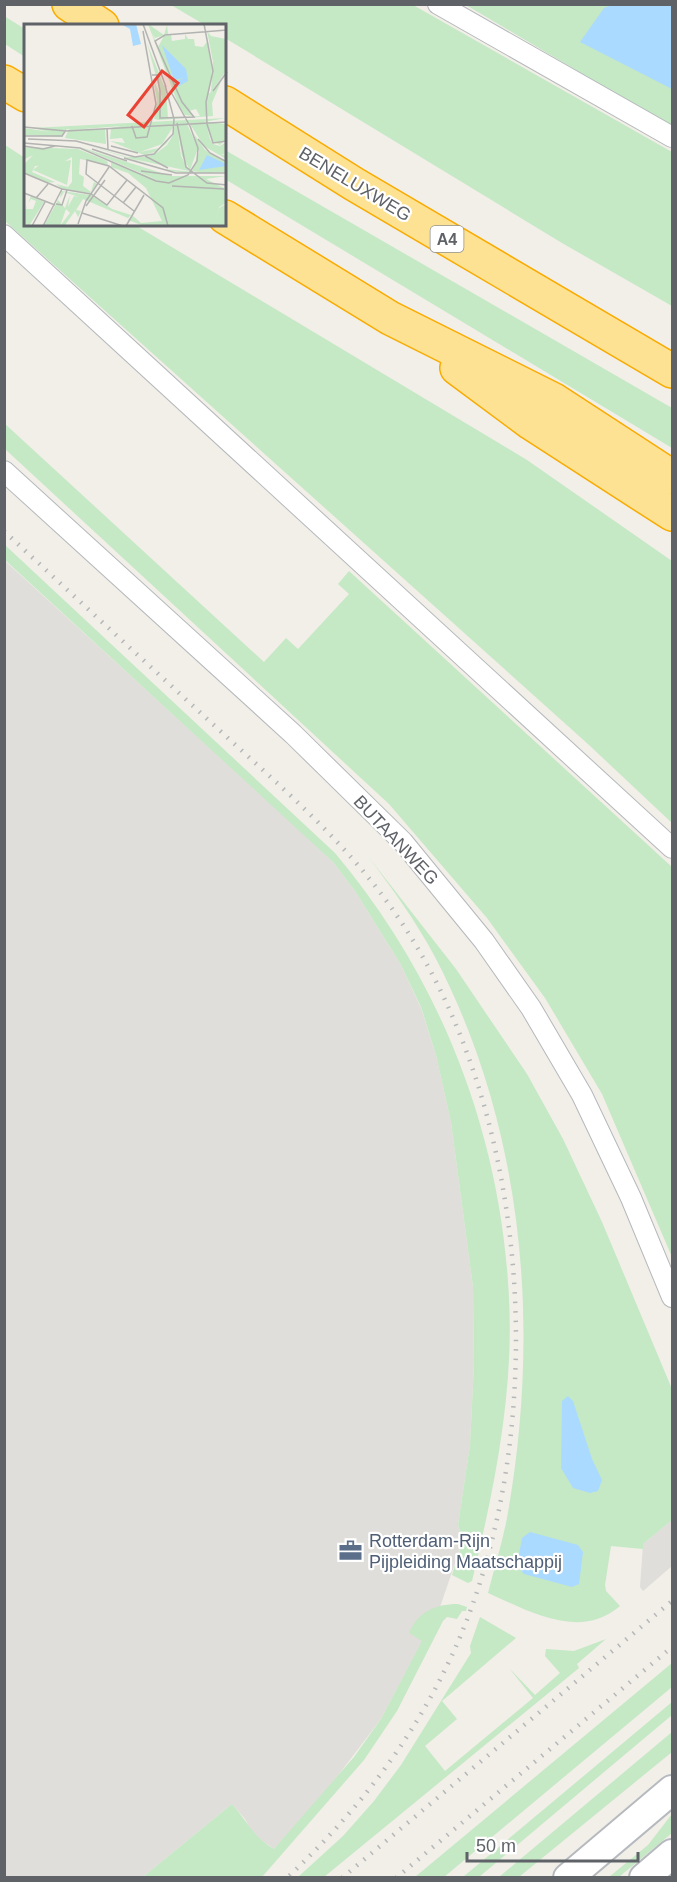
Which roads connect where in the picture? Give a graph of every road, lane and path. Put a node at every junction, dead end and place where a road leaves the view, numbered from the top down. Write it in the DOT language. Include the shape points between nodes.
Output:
graph roads {
  1 [pos="69,4"];
  2 [pos="438,4"];
  3 [pos="99,24"];
  4 [pos="4,82"];
  5 [pos="24,94"];
  6 [pos="226,104"];
  7 [pos="672,136"];
  8 [pos="226,218"];
  9 [pos="4,235"];
  10 [pos="390,318"];
  11 [pos="672,371"];
  12 [pos="4,471"];
  13 [pos="672,477"];
  14 [pos="672,514"];
  15 [pos="672,848"];
  16 [pos="672,1297"];
  17 [pos="672,1790"];
  18 [pos="672,1854"];
  19 [pos="568,1878"];
  20 [pos="644,1878"];
  1 -- 3 [label="highway"];
  2 -- 7 [label="street"];
  4 -- 5 [label="highway"];
  6 -- 11 [label="highway, BENELUXWEG / A4" via="354,184"];
  8 -- 10 [label="highway"];
  9 -- 15 [label="street"];
  10 -- 13 [label="highway" via="554,400"];
  10 -- 14 [label="highway" via="531,423"];
  12 -- 16 [label="street, BUTAANWEG" via="293,734 403,842 484,941 531,1008 582,1095"];
  17 -- 19 [label="main road"];
  18 -- 20 [label="main road"];
}
